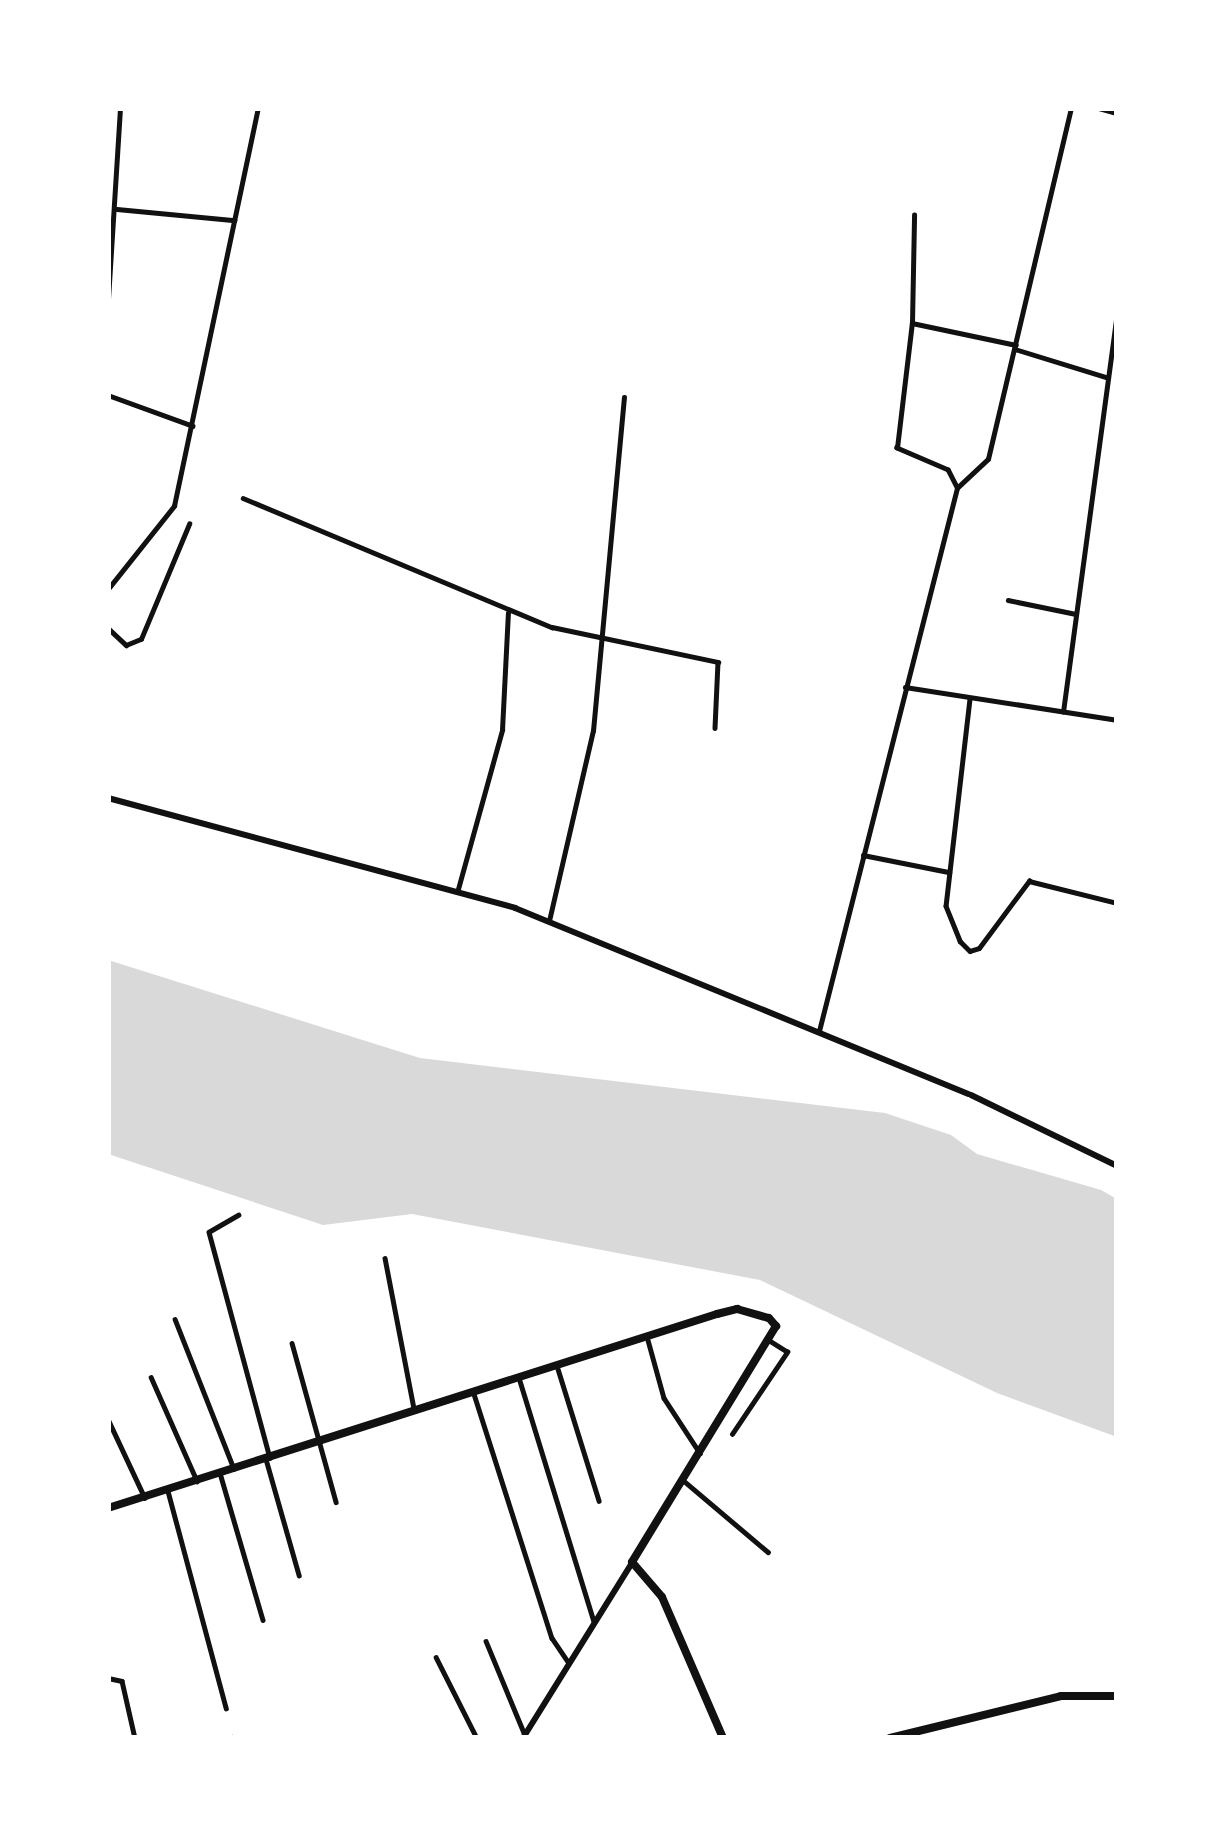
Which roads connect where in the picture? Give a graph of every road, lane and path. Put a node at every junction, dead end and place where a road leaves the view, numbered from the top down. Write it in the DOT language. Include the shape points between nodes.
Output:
graph roads {
  1 [pos="120,108"];
  2 [pos="257,108"];
  3 [pos="1071,108"];
  4 [pos="1099,108"];
  5 [pos="1117,113"];
  6 [pos="117,209"];
  7 [pos="914,215"];
  8 [pos="234,220"];
  9 [pos="108,299"];
  10 [pos="1117,314"];
  11 [pos="912,323"];
  12 [pos="1015,347"];
  13 [pos="1106,377"];
  14 [pos="108,395"];
  15 [pos="624,397"];
  16 [pos="193,426"];
  17 [pos="957,488"];
  18 [pos="243,498"];
  19 [pos="189,524"];
  20 [pos="108,589"];
  21 [pos="1008,600"];
  22 [pos="508,611"];
  23 [pos="1076,614"];
  24 [pos="108,628"];
  25 [pos="600,640"];
  26 [pos="905,686"];
  27 [pos="970,699"];
  28 [pos="1063,712"];
  29 [pos="1117,720"];
  30 [pos="715,728"];
  31 [pos="108,798"];
  32 [pos="863,855"];
  33 [pos="950,872"];
  34 [pos="458,890"];
  35 [pos="1117,903"];
  36 [pos="548,921"];
  37 [pos="819,1030"];
  38 [pos="1117,1166"];
  39 [pos="238,1215"];
  40 [pos="385,1258"];
  41 [pos="175,1319"];
  42 [pos="647,1340"];
  43 [pos="768,1340"];
  44 [pos="292,1342"];
  45 [pos="558,1369"];
  46 [pos="151,1377"];
  47 [pos="520,1381"];
  48 [pos="474,1394"];
  49 [pos="415,1414"];
  50 [pos="108,1419"];
  51 [pos="732,1434"];
  52 [pos="322,1443"];
  53 [pos="701,1454"];
  54 [pos="268,1459"];
  55 [pos="235,1469"];
  56 [pos="220,1474"];
  57 [pos="197,1481"];
  58 [pos="690,1485"];
  59 [pos="168,1491"];
  60 [pos="145,1498"];
  61 [pos="598,1501"];
  62 [pos="336,1502"];
  63 [pos="108,1508"];
  64 [pos="768,1552"];
  65 [pos="632,1562"];
  66 [pos="299,1575"];
  67 [pos="262,1620"];
  68 [pos="595,1624"];
  69 [pos="486,1641"];
  70 [pos="436,1657"];
  71 [pos="569,1663"];
  72 [pos="108,1678"];
  73 [pos="1117,1696"];
  74 [pos="226,1708"];
  75 [pos="524,1736"];
  76 [pos="135,1738"];
  77 [pos="477,1738"];
  78 [pos="723,1738"];
  79 [pos="890,1738"];
  1 -- 6 [label="street"];
  2 -- 8 [label="street"];
  3 -- 12 [label="street"];
  4 -- 5 [label="street"];
  6 -- 8 [label="street"];
  6 -- 9 [label="street"];
  7 -- 11 [label="street"];
  8 -- 16 [label="street"];
  10 -- 13 [label="street"];
  11 -- 12 [label="street"];
  11 -- 17 [label="street" via="897,448 948,470"];
  12 -- 13 [label="street"];
  12 -- 17 [label="street" via="986,466"];
  13 -- 23 [label="street"];
  14 -- 16 [label="street"];
  15 -- 25 [label="street"];
  16 -- 20 [label="street" via="170,516"];
  17 -- 26 [label="street"];
  18 -- 22 [label="street"];
  19 -- 24 [label="street" via="141,639 126,645"];
  21 -- 23 [label="street"];
  22 -- 25 [label="street"];
  22 -- 34 [label="street" via="502,730"];
  23 -- 28 [label="street"];
  25 -- 30 [label="street" via="718,662"];
  25 -- 36 [label="street" via="588,768"];
  26 -- 27 [label="street"];
  26 -- 32 [label="street"];
  27 -- 28 [label="street"];
  27 -- 33 [label="street"];
  28 -- 29 [label="street"];
  31 -- 34 [label="street"];
  32 -- 33 [label="street"];
  32 -- 37 [label="street"];
  33 -- 35 [label="street" via="946,914 976,950 1030,881"];
  34 -- 36 [label="street"];
  36 -- 37 [label="street"];
  37 -- 38 [label="street"];
  39 -- 54 [label="street" via="209,1232"];
  40 -- 49 [label="street"];
  41 -- 55 [label="street"];
  42 -- 43 [label="main road" via="736,1309 774,1320"];
  42 -- 45 [label="main road"];
  42 -- 53 [label="street" via="664,1397"];
  43 -- 51 [label="street" via="782,1349"];
  43 -- 53 [label="main road"];
  44 -- 52 [label="street"];
  45 -- 47 [label="main road"];
  45 -- 61 [label="street"];
  46 -- 57 [label="street"];
  47 -- 48 [label="main road"];
  47 -- 68 [label="street"];
  48 -- 49 [label="main road"];
  48 -- 71 [label="street" via="552,1638"];
  49 -- 52 [label="main road"];
  50 -- 60 [label="street"];
  52 -- 54 [label="main road"];
  52 -- 62 [label="street"];
  53 -- 58 [label="main road"];
  54 -- 55 [label="main road"];
  54 -- 66 [label="street"];
  55 -- 56 [label="main road"];
  56 -- 57 [label="main road"];
  56 -- 67 [label="street"];
  57 -- 59 [label="main road"];
  58 -- 64 [label="street"];
  58 -- 65 [label="main road"];
  59 -- 60 [label="main road"];
  59 -- 74 [label="street"];
  60 -- 63 [label="main road"];
  65 -- 68 [label="street"];
  65 -- 78 [label="main road" via="662,1597"];
  68 -- 71 [label="street"];
  69 -- 75 [label="street"];
  70 -- 77 [label="street"];
  71 -- 75 [label="street"];
  72 -- 76 [label="street" via="122,1682"];
  73 -- 79 [label="main road" via="1061,1696"];
}
